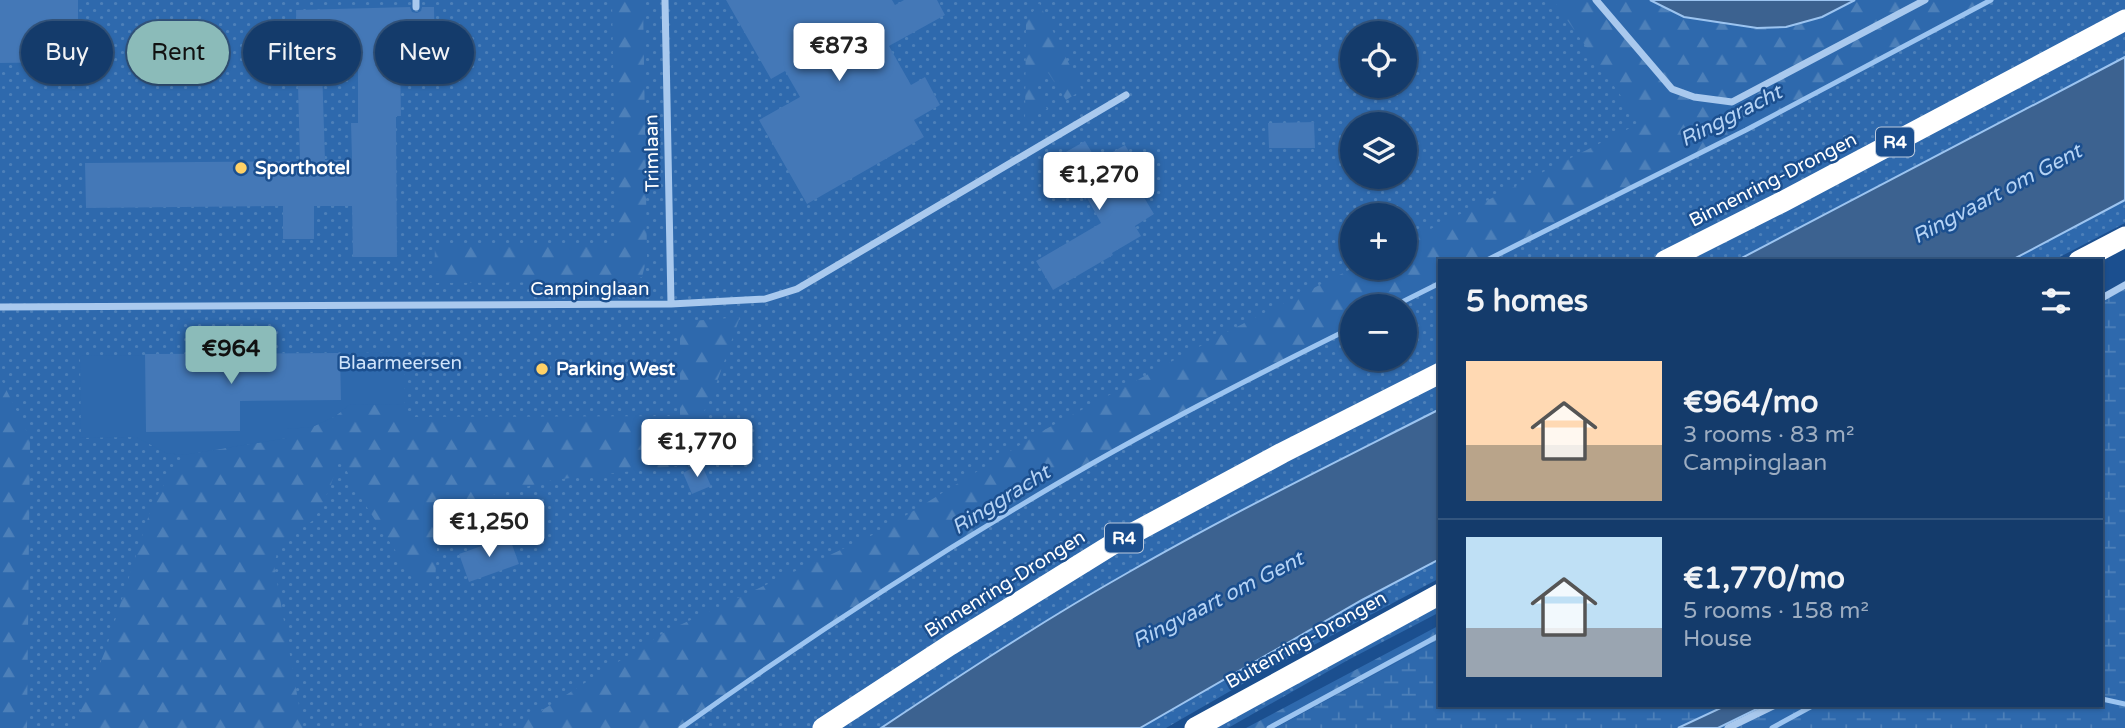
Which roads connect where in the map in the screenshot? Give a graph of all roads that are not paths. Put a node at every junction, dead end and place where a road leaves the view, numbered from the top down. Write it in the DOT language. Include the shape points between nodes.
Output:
graph roads {
  1 [pos="665,0"];
  2 [pos="1596,0"];
  3 [pos="1925,0"];
  4 [pos="2125,20"];
  5 [pos="1126,95"];
  6 [pos="2125,237"];
  7 [pos="1669,259"];
  8 [pos="2083,259"];
  9 [pos="2125,285"];
  10 [pos="2103,297"];
  11 [pos="671,304"];
  12 [pos="0,307"];
  13 [pos="1438,374"];
  14 [pos="1438,595"];
  15 [pos="1771,707"];
  16 [pos="823,728"];
  17 [pos="1195,728"];
  18 [pos="1728,728"];
  1 -- 11 [label="street, Trimlaan"];
  2 -- 3 [label="street" via="1672,89 1732,102"];
  4 -- 7 [label="highway, Binnenring-Drongen / R4"];
  5 -- 11 [label="street, Campinglaan" via="797,289 765,299"];
  6 -- 8 [label="highway"];
  9 -- 10 [label="street"];
  11 -- 12 [label="street, Campinglaan"];
  13 -- 16 [label="highway, Binnenring-Drongen / R4" via="1113,544"];
  14 -- 17 [label="highway, Buitenring-Drongen"];
  15 -- 18 [label="street"];
}
